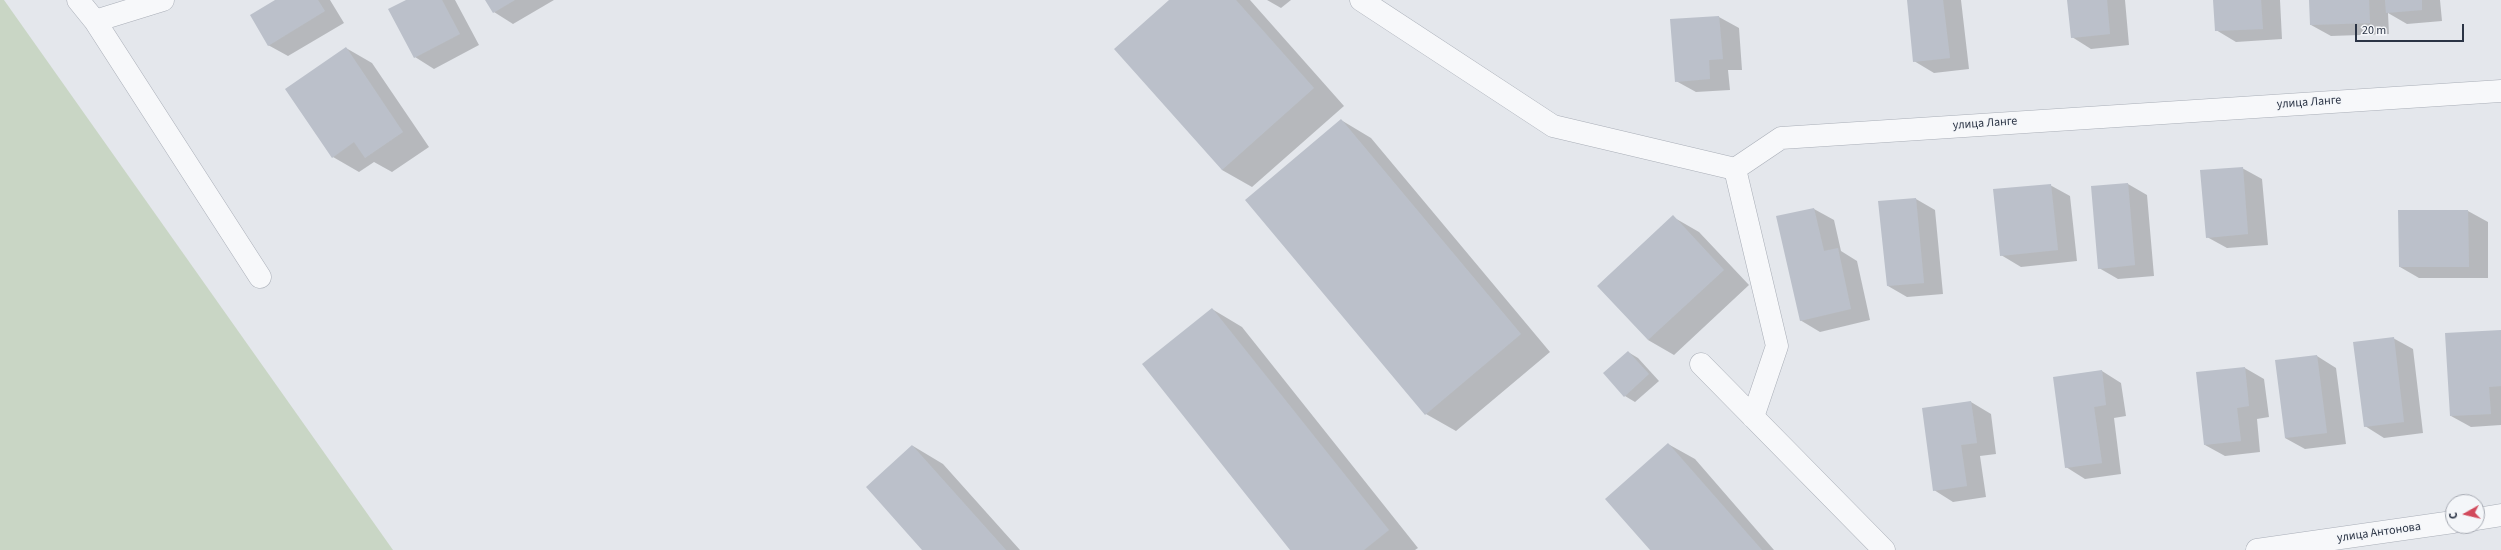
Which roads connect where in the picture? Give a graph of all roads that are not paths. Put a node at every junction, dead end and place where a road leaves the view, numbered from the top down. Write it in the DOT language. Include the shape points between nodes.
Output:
graph roads {
  1 [pos="78,0"];
  2 [pos="163,0"];
  3 [pos="1361,0"];
  4 [pos="95,21"];
  5 [pos="2501,90"];
  6 [pos="1735,169"];
  7 [pos="260,278"];
  8 [pos="1701,364"];
  9 [pos="1753,417"];
  10 [pos="2501,515"];
  11 [pos="2485,518"];
  12 [pos="2445,523"];
  13 [pos="1884,550"];
  14 [pos="2258,550"];
  1 -- 4 [label="street"];
  2 -- 4 [label="street"];
  3 -- 6 [label="street" via="1553,126"];
  4 -- 7 [label="street"];
  5 -- 6 [label="street, улица Ланге" via="1781,138"];
  6 -- 9 [label="street" via="1777,346"];
  8 -- 9 [label="street"];
  9 -- 13 [label="street"];
  10 -- 11 [label="street"];
  12 -- 14 [label="street, улица Антонова"];
}
